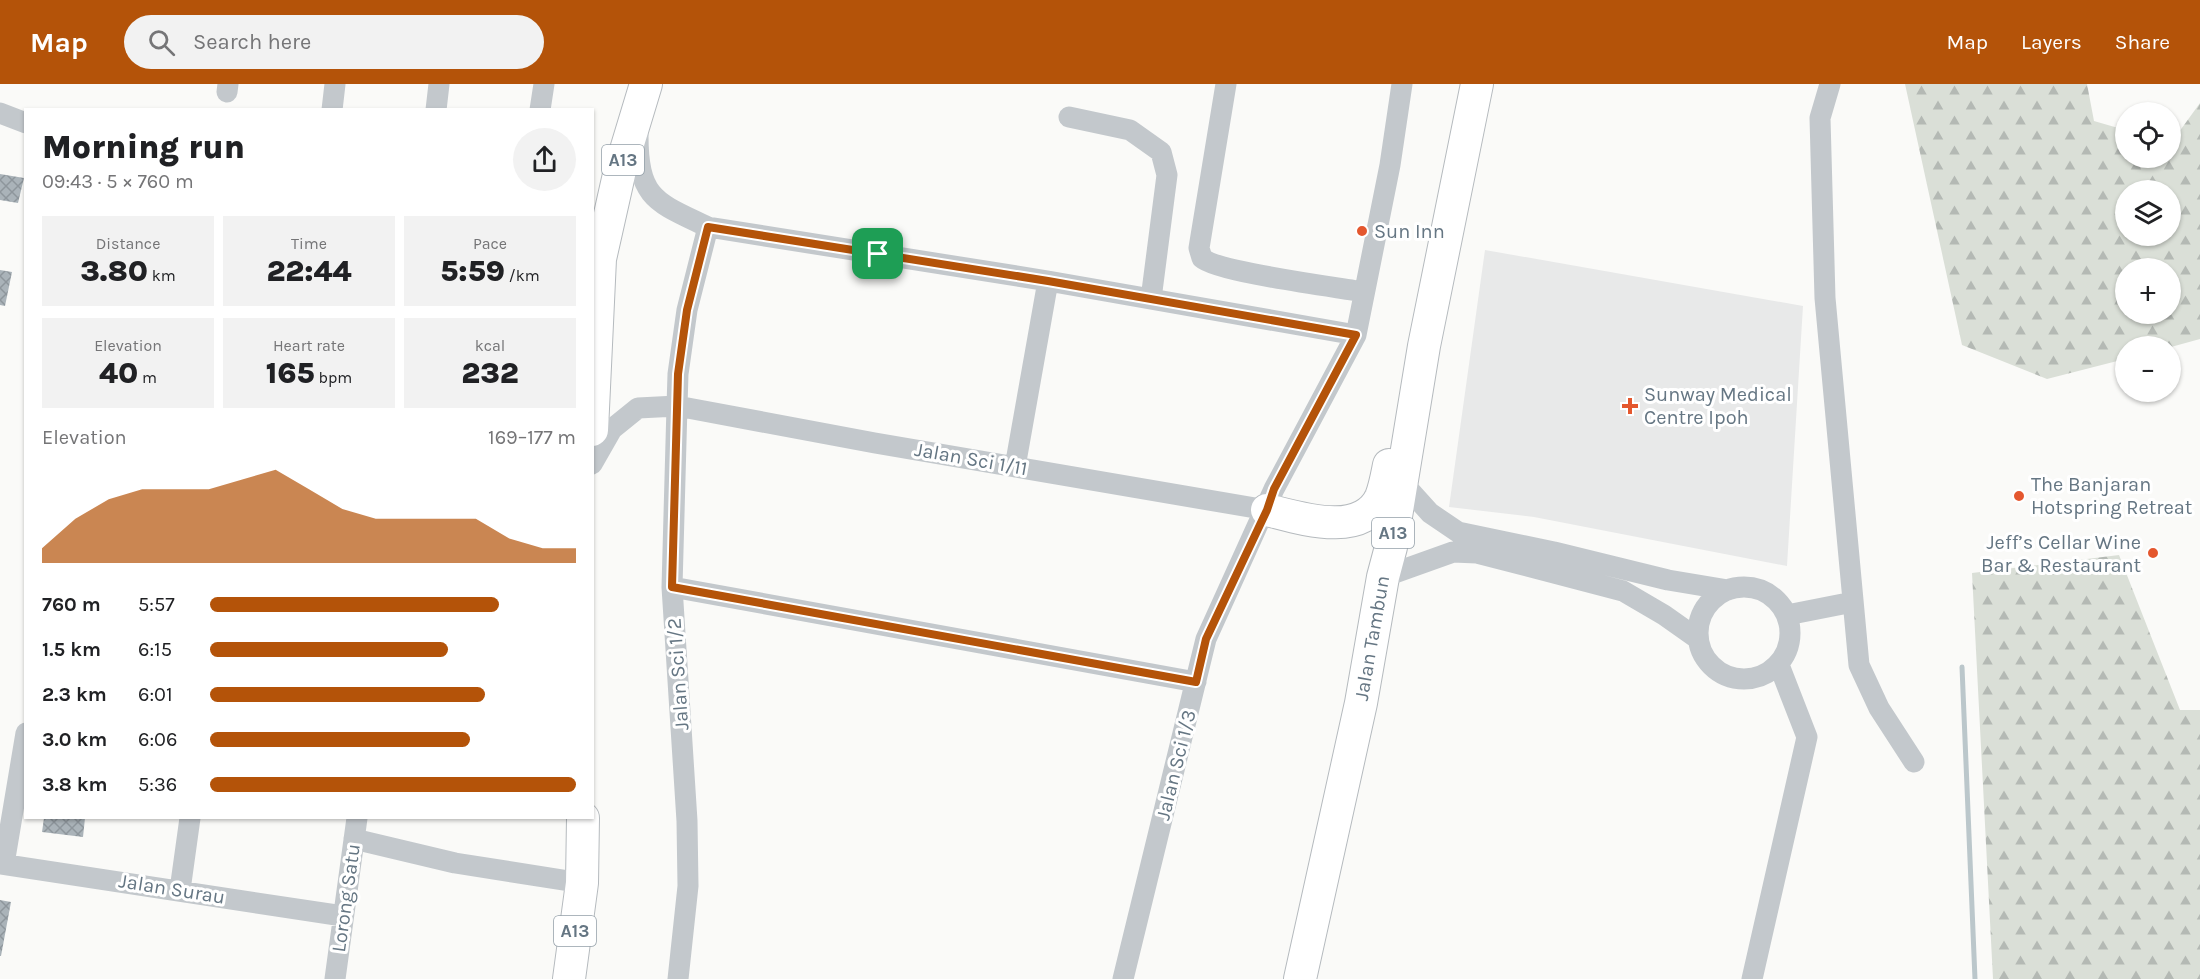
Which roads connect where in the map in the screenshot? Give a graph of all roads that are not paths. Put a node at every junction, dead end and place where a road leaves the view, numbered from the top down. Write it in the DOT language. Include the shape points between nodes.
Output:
graph roads {
  1 [pos="335,84"];
  2 [pos="439,84"];
  3 [pos="544,84"];
  4 [pos="1226,84"];
  5 [pos="1402,84"];
  6 [pos="1477,84"];
  7 [pos="1830,84"];
  8 [pos="642,98"];
  9 [pos="332,108"];
  10 [pos="436,108"];
  11 [pos="540,108"];
  12 [pos="0,113"];
  13 [pos="1069,117"];
  14 [pos="24,122"];
  15 [pos="603,222"];
  16 [pos="708,227"];
  17 [pos="1048,281"];
  18 [pos="1364,292"];
  19 [pos="1151,299"];
  20 [pos="1356,335"];
  21 [pos="1425,346"];
  22 [pos="594,376"];
  23 [pos="676,406"];
  24 [pos="594,460"];
  25 [pos="1015,467"];
  26 [pos="1402,482"];
  27 [pos="1267,510"];
  28 [pos="1383,577"];
  29 [pos="672,587"];
  30 [pos="1728,590"];
  31 [pos="1853,602"];
  32 [pos="1787,615"];
  33 [pos="1698,639"];
  34 [pos="1779,665"];
  35 [pos="1196,682"];
  36 [pos="24,744"];
  37 [pos="1914,762"];
  38 [pos="190,819"];
  39 [pos="357,819"];
  40 [pos="583,819"];
  41 [pos="354,839"];
  42 [pos="2,864"];
  43 [pos="582,883"];
  44 [pos="180,891"];
  45 [pos="343,916"];
  46 [pos="335,979"];
  47 [pos="569,979"];
  48 [pos="678,979"];
  49 [pos="1123,979"];
  50 [pos="1300,979"];
  51 [pos="1752,979"];
  1 -- 9 [label="street"];
  2 -- 10 [label="street"];
  3 -- 11 [label="street"];
  4 -- 18 [label="street" via="1199,248 1202,258 1237,269"];
  5 -- 18 [label="street, Jalan Sci 1/3"];
  6 -- 21 [label="main road, Jalan Tambun / A13"];
  7 -- 31 [label="street" via="1820,118 1826,298"];
  8 -- 15 [label="main road, A13"];
  8 -- 16 [label="street" via="638,166 645,186 664,206"];
  12 -- 14 [label="street"];
  13 -- 19 [label="street" via="1130,130 1161,152 1167,175"];
  15 -- 22 [label="main road, A13"];
  16 -- 17 [label="street"];
  16 -- 23 [label="street, Jalan Sci 1/2" via="687,310"];
  17 -- 19 [label="street"];
  17 -- 25 [label="street"];
  18 -- 20 [label="street, Jalan Sci 1/3"];
  19 -- 20 [label="street"];
  20 -- 27 [label="street, Jalan Sci 1/3" via="1274,489"];
  21 -- 26 [label="main road, Jalan Tambun / A13"];
  21 -- 27 [label="main road" via="1404,402 1380,498 1369,513 1344,524"];
  23 -- 24 [label="street, Jalan Sci 1/11" via="638,408 612,429"];
  23 -- 25 [label="street, Jalan Sci 1/11"];
  23 -- 29 [label="street, Jalan Sci 1/2"];
  25 -- 27 [label="street, Jalan Sci 1/11"];
  26 -- 28 [label="main road, Jalan Tambun / A13"];
  26 -- 30 [label="street" via="1430,513 1458,532"];
  27 -- 35 [label="street, Jalan Sci 1/3" via="1206,639"];
  28 -- 33 [label="street" via="1453,552 1477,553 1623,591"];
  28 -- 50 [label="main road, Jalan Tambun / A13" via="1361,703"];
  29 -- 35 [label="street"];
  29 -- 48 [label="street, Jalan Sci 1/2" via="688,886"];
  30 -- 32 [label="street" via="1742,587 1762,591 1780,603"];
  30 -- 33 [label="street" via="1704,609"];
  31 -- 32 [label="street"];
  31 -- 37 [label="street" via="1859,666 1879,708"];
  32 -- 34 [label="street" via="1790,641"];
  33 -- 34 [label="street" via="1711,666 1723,675 1753,679"];
  34 -- 51 [label="street" via="1806,737"];
  35 -- 49 [label="street, Jalan Sci 1/3"];
  36 -- 42 [label="street"];
  38 -- 44 [label="street"];
  39 -- 41 [label="street, Lorong Satu"];
  40 -- 43 [label="main road, A13"];
  41 -- 43 [label="street" via="455,863"];
  41 -- 45 [label="street, Lorong Satu"];
  42 -- 44 [label="street, Jalan Surau"];
  43 -- 47 [label="main road, A13"];
  44 -- 45 [label="street, Jalan Surau"];
  45 -- 46 [label="street, Lorong Satu"];
}
